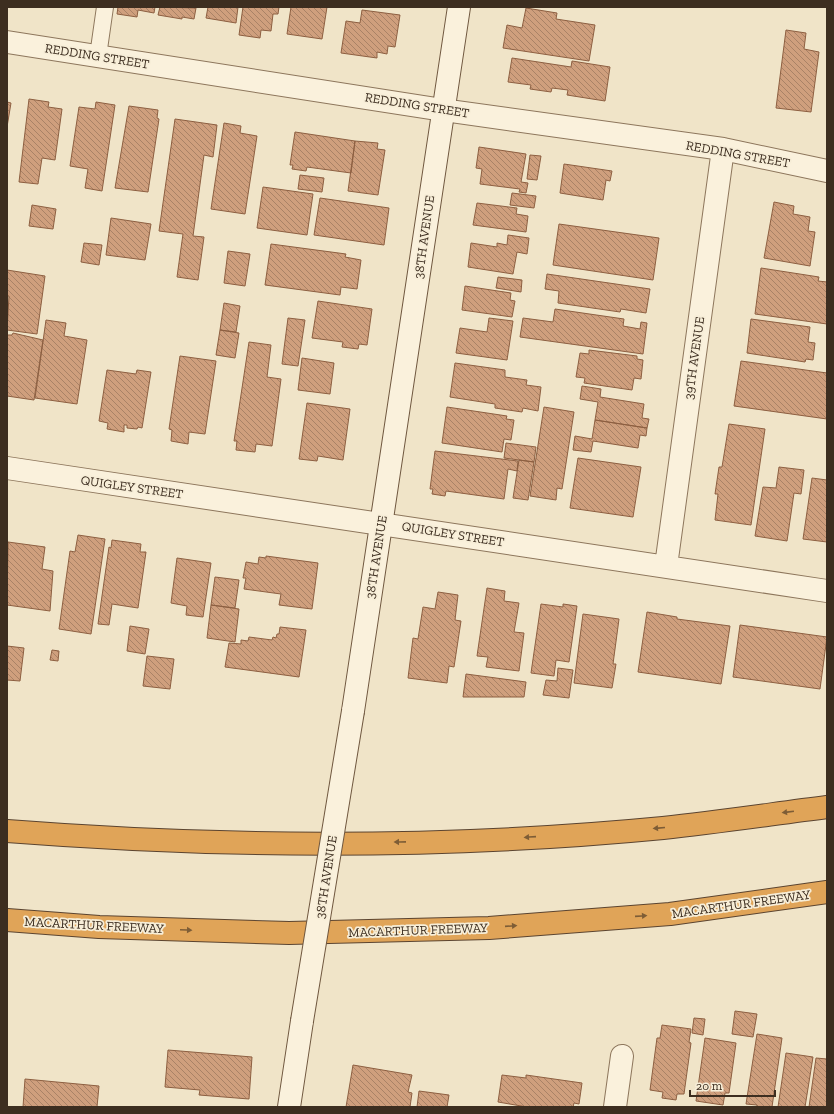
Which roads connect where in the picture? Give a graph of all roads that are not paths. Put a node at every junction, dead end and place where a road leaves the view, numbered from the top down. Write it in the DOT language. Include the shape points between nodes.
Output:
graph roads {
  1 [pos="105,7"];
  2 [pos="459,7"];
  3 [pos="7,42"];
  4 [pos="98,56"];
  5 [pos="443,110"];
  6 [pos="723,150"];
  7 [pos="827,171"];
  8 [pos="7,468"];
  9 [pos="382,523"];
  10 [pos="666,566"];
  11 [pos="827,591"];
  12 [pos="827,806"];
  13 [pos="7,831"];
  14 [pos="827,892"];
  15 [pos="7,920"];
  16 [pos="622,1056"];
  17 [pos="289,1107"];
  18 [pos="615,1107"];
  1 -- 4 [label="lane"];
  2 -- 5 [label="street, 38TH AVENUE"];
  3 -- 4 [label="street, REDDING STREET"];
  4 -- 5 [label="street, REDDING STREET"];
  5 -- 6 [label="street, REDDING STREET"];
  5 -- 9 [label="street, 38TH AVENUE"];
  6 -- 7 [label="street, REDDING STREET"];
  6 -- 10 [label="street, 39TH AVENUE"];
  8 -- 9 [label="street, QUIGLEY STREET"];
  9 -- 10 [label="street, QUIGLEY STREET"];
  9 -- 17 [label="street, 38TH AVENUE, bridge"];
  10 -- 11 [label="street, QUIGLEY STREET"];
  12 -- 13 [label="highway, one-way" via="663,828 482,840 295,845 103,839"];
  15 -- 14 [label="highway, MACARTHUR FREEWAY, one-way" via="99,927 289,934 489,928 670,914"];
  16 -- 18 [label="street"];
}
